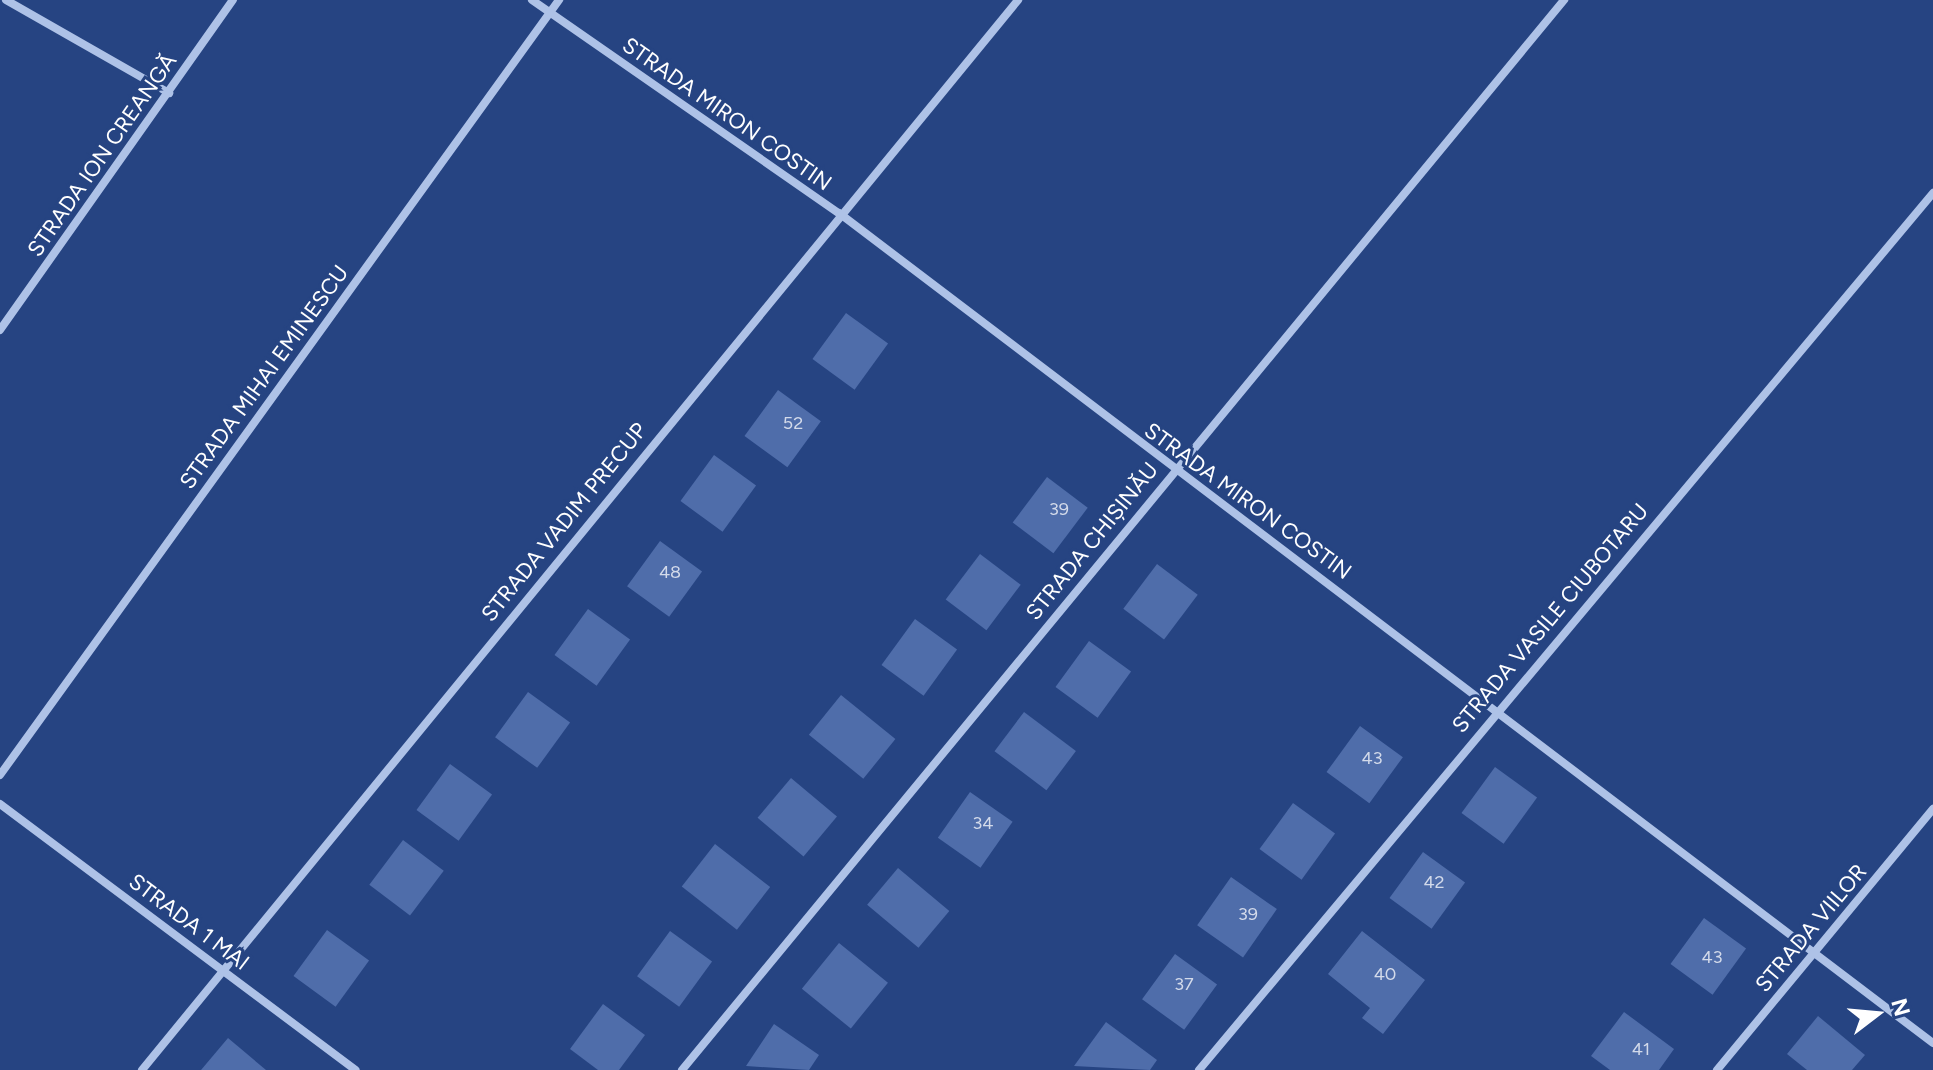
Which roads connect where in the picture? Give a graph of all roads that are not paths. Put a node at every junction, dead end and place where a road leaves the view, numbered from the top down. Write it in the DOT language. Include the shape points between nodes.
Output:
graph roads {
  1 [pos="6,0"];
  2 [pos="233,0"];
  3 [pos="532,0"];
  4 [pos="559,0"];
  5 [pos="1018,0"];
  6 [pos="1564,0"];
  7 [pos="549,13"];
  8 [pos="169,93"];
  9 [pos="1933,193"];
  10 [pos="839,213"];
  11 [pos="0,330"];
  12 [pos="1173,470"];
  13 [pos="1497,706"];
  14 [pos="0,775"];
  15 [pos="0,804"];
  16 [pos="1933,809"];
  17 [pos="1814,952"];
  18 [pos="224,969"];
  19 [pos="1933,1043"];
  20 [pos="142,1070"];
  21 [pos="355,1070"];
  22 [pos="682,1070"];
  23 [pos="1199,1070"];
  24 [pos="1717,1070"];
  1 -- 8 [label="street"];
  2 -- 8 [label="street, STRADA ION CREANGĂ"];
  3 -- 7 [label="street, STRADA MIRON COSTIN"];
  4 -- 7 [label="street, STRADA MIHAI EMINESCU"];
  5 -- 10 [label="street, STRADA VADIM PRECUP"];
  6 -- 12 [label="street, STRADA CHIȘINĂU"];
  7 -- 10 [label="street, STRADA MIRON COSTIN"];
  7 -- 14 [label="street, STRADA MIHAI EMINESCU"];
  8 -- 11 [label="street, STRADA ION CREANGĂ"];
  9 -- 13 [label="street, STRADA VASILE CIUBOTARU"];
  10 -- 12 [label="street, STRADA MIRON COSTIN"];
  10 -- 18 [label="street, STRADA VADIM PRECUP"];
  12 -- 13 [label="street, STRADA MIRON COSTIN"];
  12 -- 22 [label="street, STRADA CHIȘINĂU"];
  13 -- 17 [label="street, STRADA MIRON COSTIN"];
  13 -- 23 [label="street, STRADA VASILE CIUBOTARU"];
  15 -- 18 [label="street, STRADA 1 MAI"];
  16 -- 17 [label="street, STRADA VIILOR"];
  17 -- 19 [label="street, STRADA MIRON COSTIN"];
  17 -- 24 [label="street, STRADA VIILOR"];
  18 -- 20 [label="street, STRADA VADIM PRECUP"];
  18 -- 21 [label="street, STRADA 1 MAI"];
}
